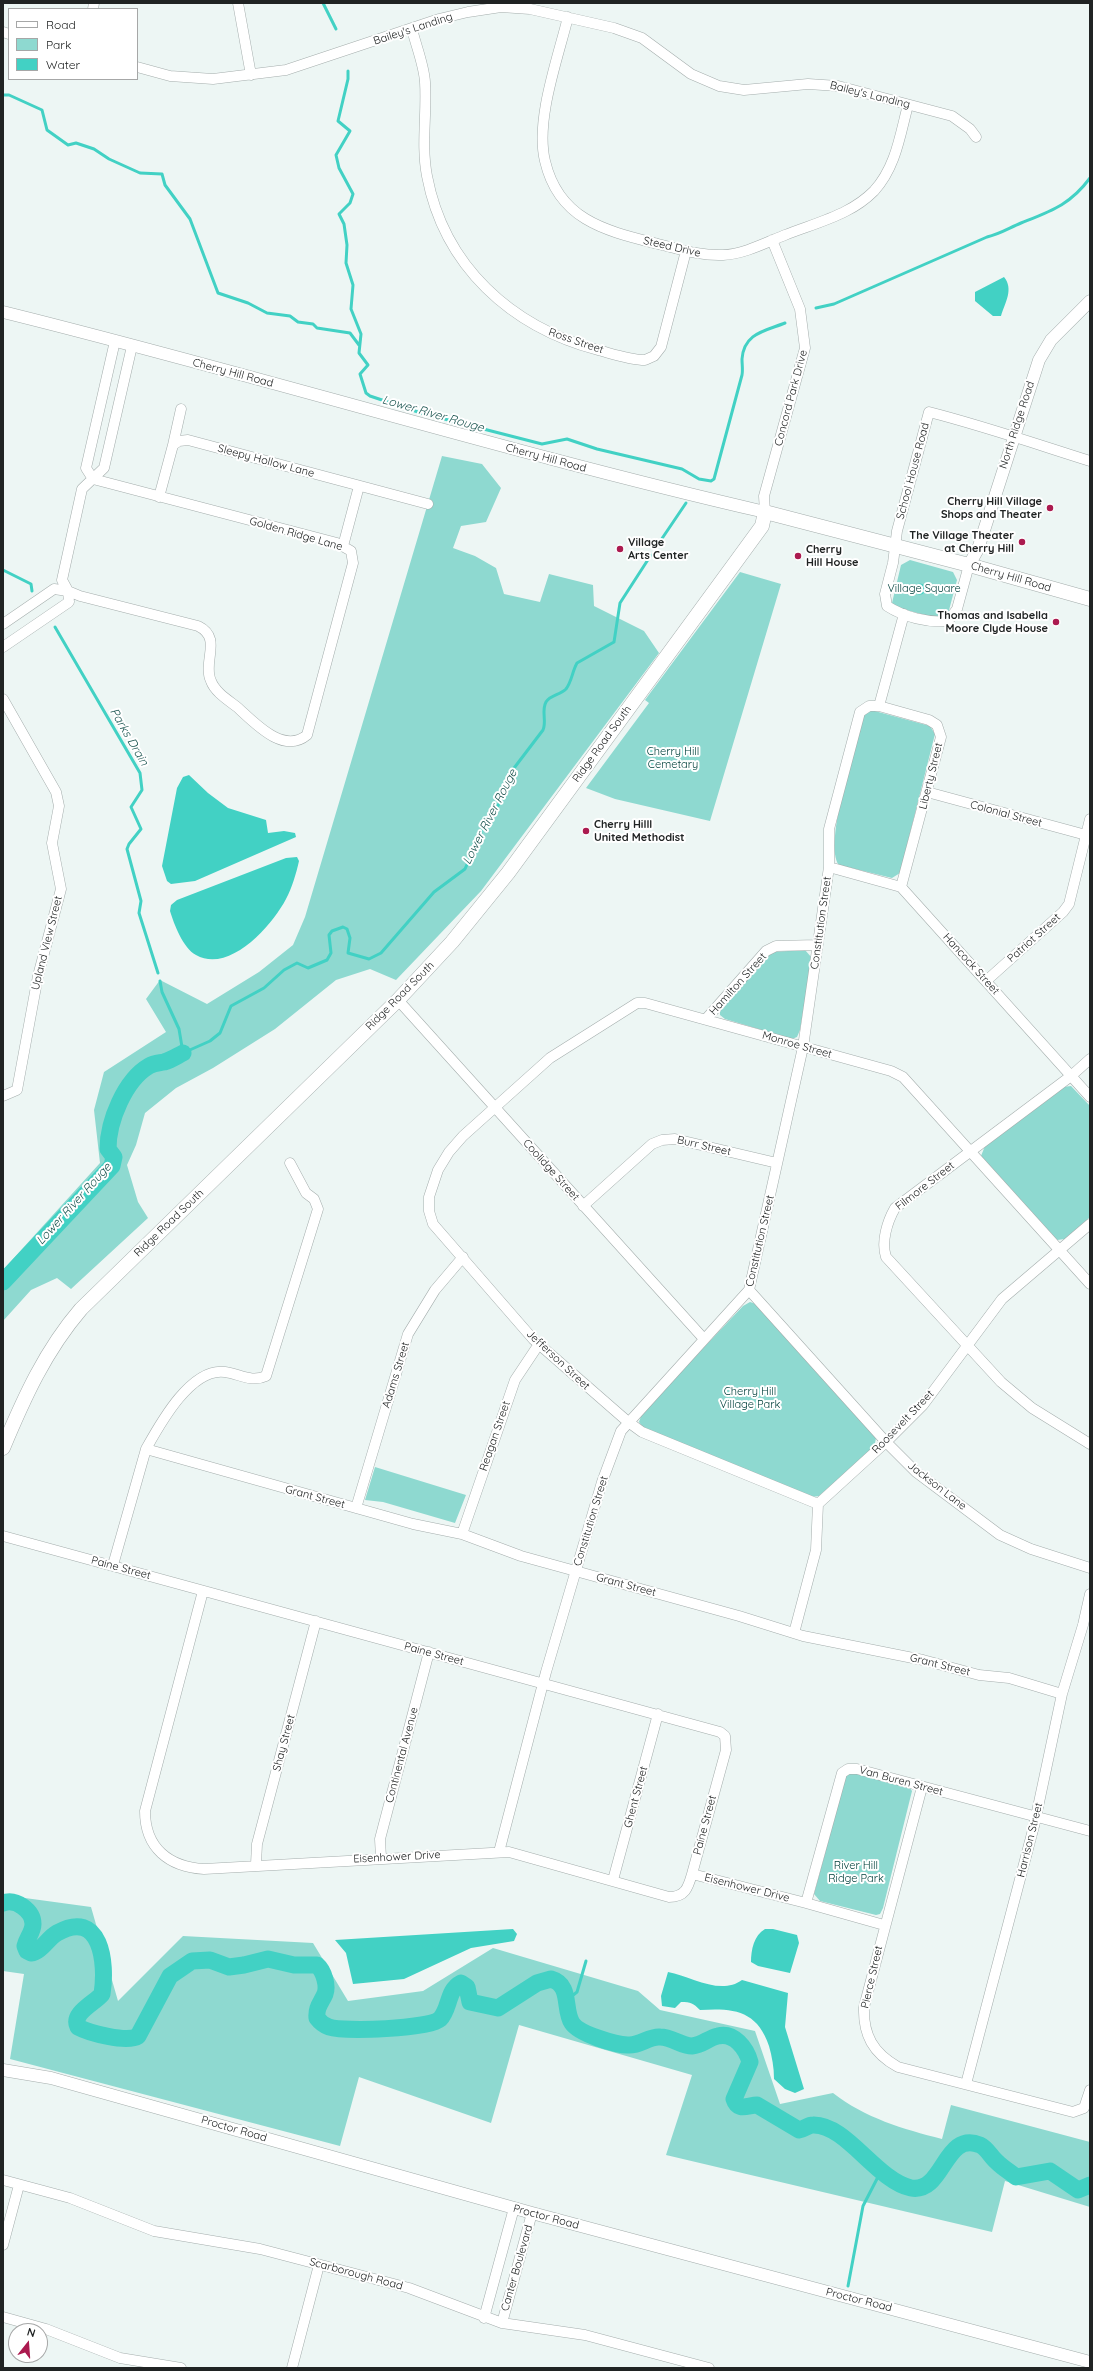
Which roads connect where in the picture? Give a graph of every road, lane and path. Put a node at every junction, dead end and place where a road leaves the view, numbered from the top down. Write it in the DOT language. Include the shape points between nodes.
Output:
graph roads {
  1 [pos="238,3"];
  2 [pos="568,17"];
  3 [pos="412,29"];
  4 [pos="138,67"];
  5 [pos="251,74"];
  6 [pos="908,105"];
  7 [pos="976,137"];
  8 [pos="772,240"];
  9 [pos="686,251"];
  10 [pos="1090,301"];
  11 [pos="3,312"];
  12 [pos="114,341"];
  13 [pos="132,346"];
  14 [pos="182,409"];
  15 [pos="98,415"];
  16 [pos="115,419"];
  17 [pos="1013,438"];
  18 [pos="173,445"];
  19 [pos="1090,461"];
  20 [pos="93,479"];
  21 [pos="359,486"];
  22 [pos="160,497"];
  23 [pos="428,504"];
  24 [pos="765,512"];
  25 [pos="343,546"];
  26 [pos="895,546"];
  27 [pos="969,565"];
  28 [pos="68,591"];
  29 [pos="1090,599"];
  30 [pos="904,614"];
  31 [pos="3,624"];
  32 [pos="3,647"];
  33 [pos="3,699"];
  34 [pos="879,706"];
  35 [pos="927,792"];
  36 [pos="1090,819"];
  37 [pos="1086,835"];
  38 [pos="829,868"];
  39 [pos="901,887"];
  40 [pos="817,945"];
  41 [pos="986,981"];
  42 [pos="398,1000"];
  43 [pos="706,1019"];
  44 [pos="803,1047"];
  45 [pos="1090,1059"];
  46 [pos="1071,1076"];
  47 [pos="3,1096"];
  48 [pos="1090,1097"];
  49 [pos="494,1108"];
  50 [pos="971,1152"];
  51 [pos="777,1163"];
  52 [pos="290,1164"];
  53 [pos="583,1206"];
  54 [pos="1090,1224"];
  55 [pos="1059,1250"];
  56 [pos="463,1257"];
  57 [pos="1090,1284"];
  58 [pos="749,1290"];
  59 [pos="704,1339"];
  60 [pos="539,1344"];
  61 [pos="968,1345"];
  62 [pos="627,1421"];
  63 [pos="886,1442"];
  64 [pos="1090,1444"];
  65 [pos="3,1448"];
  66 [pos="146,1449"];
  67 [pos="818,1504"];
  68 [pos="356,1508"];
  69 [pos="462,1534"];
  70 [pos="3,1536"];
  71 [pos="113,1565"];
  72 [pos="1090,1568"];
  73 [pos="576,1572"];
  74 [pos="203,1591"];
  75 [pos="1090,1594"];
  76 [pos="316,1621"];
  77 [pos="794,1633"];
  78 [pos="429,1652"];
  79 [pos="543,1682"];
  80 [pos="1062,1694"];
  81 [pos="658,1714"];
  82 [pos="922,1787"];
  83 [pos="1036,1816"];
  84 [pos="1090,1831"];
  85 [pos="499,1852"];
  86 [pos="381,1858"];
  87 [pos="256,1864"];
  88 [pos="692,1874"];
  89 [pos="613,1880"];
  90 [pos="806,1902"];
  91 [pos="884,1925"];
  92 [pos="3,2070"];
  93 [pos="966,2084"];
  94 [pos="1090,2090"];
  95 [pos="3,2180"];
  96 [pos="19,2185"];
  97 [pos="514,2208"];
  98 [pos="532,2213"];
  99 [pos="3,2245"];
  100 [pos="319,2265"];
  101 [pos="3,2316"];
  102 [pos="484,2318"];
  103 [pos="502,2323"];
  104 [pos="1090,2362"];
  105 [pos="181,2368"];
  106 [pos="292,2368"];
  107 [pos="709,2368"];
  1 -- 5 [label="street"];
  2 -- 3 [label="street, Bailey's Landing" via="539,10 501,7 468,12"];
  2 -- 6 [label="street, Bailey's Landing" via="642,38 691,74 719,86 744,90 825,84"];
  2 -- 9 [label="street, Steed Drive" via="542,131 545,161 553,182 571,208 593,225"];
  3 -- 5 [label="street, Bailey's Landing" via="286,70"];
  3 -- 9 [label="street, Ross Street" via="425,80 422,148 436,209 463,262 502,304 527,321 567,340 645,360 654,356 661,348"];
  4 -- 5 [label="street, Bailey's Landing" via="170,76 213,79"];
  6 -- 7 [label="street, Bailey's Landing" via="952,116 970,129"];
  6 -- 8 [label="street, Steed Drive" via="893,162 874,190 847,211"];
  8 -- 9 [label="street, Steed Drive" via="727,255"];
  8 -- 24 [label="street, Concord Park Drive" via="800,309 805,348 764,496"];
  10 -- 17 [label="street, North Ridge Road" via="1044,350 1032,377"];
  11 -- 12 [label="street, Cherry Hill Road"];
  12 -- 13 [label="street, Cherry Hill Road"];
  12 -- 15 [label="street"];
  13 -- 16 [label="street"];
  13 -- 24 [label="street, Cherry Hill Road" via="530,454"];
  14 -- 18 [label="street"];
  15 -- 16 [label="street"];
  15 -- 20 [label="street" via="86,468"];
  16 -- 20 [label="street" via="104,468"];
  17 -- 19 [label="street"];
  17 -- 26 [label="street, School House Road" via="998,430 929,412"];
  17 -- 27 [label="street, North Ridge Road" via="978,549"];
  18 -- 21 [label="street, Sleepy Hollow Lane" via="178,440 188,440"];
  18 -- 22 [label="street"];
  20 -- 22 [label="street, Golden Ridge Lane"];
  20 -- 28 [label="street" via="82,489 62,580"];
  21 -- 23 [label="street, Sleepy Hollow Lane"];
  21 -- 25 [label="street"];
  22 -- 25 [label="street, Golden Ridge Lane"];
  24 -- 26 [label="main road, Cherry Hill Road"];
  24 -- 42 [label="main road, Ridge Road South" via="762,526 508,872 452,942"];
  25 -- 28 [label="street, Golden Ridge Lane" via="352,554 353,563 309,731 298,740 285,740 269,734 214,686 208,666 211,639 203,628"];
  26 -- 27 [label="main road, Cherry Hill Road"];
  26 -- 30 [label="street" via="885,594 887,606"];
  27 -- 29 [label="main road, Cherry Hill Road"];
  27 -- 30 [label="street" via="957,609 948,621 935,623"];
  28 -- 31 [label="street" via="54,589"];
  28 -- 32 [label="street" via="69,602"];
  30 -- 34 [label="street"];
  33 -- 47 [label="street, Upland View Street" via="56,792 59,806 52,843 61,889 38,976 17,1090"];
  34 -- 35 [label="street, Liberty Street" via="929,720 937,725 941,737"];
  34 -- 38 [label="street, Constitution Street" via="869,706 860,712 829,829"];
  35 -- 37 [label="street, Colonial Street"];
  35 -- 39 [label="street, Liberty Street"];
  36 -- 37 [label="street, Patriot Street"];
  37 -- 41 [label="street, Patriot Street" via="1069,904"];
  38 -- 39 [label="street"];
  38 -- 40 [label="street, Constitution Street"];
  39 -- 41 [label="street, Hancock Street"];
  40 -- 43 [label="street, Hamilton Street" via="776,946 766,951"];
  40 -- 44 [label="street, Constitution Street"];
  41 -- 46 [label="street, Hancock Street"];
  42 -- 49 [label="street, Coolidge Street"];
  42 -- 65 [label="main road, Ridge Road South" via="81,1309 40,1365"];
  43 -- 44 [label="street, Monroe Street"];
  43 -- 49 [label="street, Monroe Street" via="637,1003 550,1058"];
  44 -- 50 [label="street, Monroe Street" via="903,1077"];
  44 -- 51 [label="street, Constitution Street"];
  45 -- 46 [label="street, Filmore Street"];
  46 -- 48 [label="street, Hancock Street"];
  46 -- 50 [label="street, Filmore Street"];
  49 -- 53 [label="street, Coolidge Street"];
  49 -- 56 [label="street, Jefferson Street" via="449,1152 438,1170 429,1197 429,1211 433,1224"];
  50 -- 55 [label="street, Monroe Street"];
  50 -- 61 [label="street, Filmore Street" via="895,1208 890,1218 884,1248 886,1257"];
  51 -- 53 [label="street, Burr Street" via="675,1139 662,1140 652,1144"];
  51 -- 58 [label="street, Constitution Street"];
  52 -- 66 [label="street" via="318,1209 266,1376 258,1380 215,1370 203,1376 181,1396 162,1420"];
  53 -- 59 [label="street, Coolidge Street"];
  54 -- 55 [label="street, Roosevelt Street"];
  55 -- 57 [label="street, Monroe Street"];
  55 -- 61 [label="street, Roosevelt Street" via="1002,1299"];
  56 -- 60 [label="street, Jefferson Street"];
  56 -- 68 [label="street, Adams Street" via="435,1290 408,1334"];
  58 -- 59 [label="street, Constitution Street"];
  58 -- 63 [label="street, Jackson Lane"];
  59 -- 62 [label="street, Constitution Street"];
  60 -- 62 [label="street, Jefferson Street"];
  60 -- 69 [label="street, Reagan Street" via="515,1380"];
  61 -- 63 [label="street, Roosevelt Street" via="923,1405"];
  61 -- 64 [label="street, Filmore Street" via="1001,1382 1032,1408"];
  62 -- 67 [label="street, Jefferson Street" via="642,1432"];
  62 -- 73 [label="street, Constitution Street" via="602,1482"];
  63 -- 67 [label="street, Roosevelt Street"];
  63 -- 72 [label="street, Jackson Lane" via="916,1472 1000,1535 1031,1549"];
  66 -- 68 [label="street, Grant Street"];
  66 -- 71 [label="street"];
  67 -- 77 [label="street" via="816,1550"];
  68 -- 69 [label="street, Grant Street"];
  69 -- 73 [label="street, Grant Street" via="504,1551"];
  70 -- 71 [label="street, Paine Street"];
  71 -- 74 [label="street, Paine Street"];
  73 -- 77 [label="street, Grant Street"];
  73 -- 79 [label="street, Constitution Street"];
  74 -- 76 [label="street, Paine Street"];
  74 -- 87 [label="street, Eisenhower Drive" via="146,1804 145,1823 157,1848 169,1860 182,1866 204,1869"];
  75 -- 80 [label="street, Harrison Street" via="1084,1625"];
  76 -- 78 [label="street, Paine Street"];
  76 -- 87 [label="street, Shay Street" via="257,1844"];
  77 -- 80 [label="street, Grant Street" via="922,1660 979,1675 1009,1678"];
  78 -- 79 [label="street, Paine Street"];
  78 -- 86 [label="street, Continental Avenue" via="380,1839"];
  79 -- 81 [label="street, Paine Street"];
  79 -- 85 [label="street, Constitution Street"];
  80 -- 83 [label="street, Harrison Street"];
  81 -- 88 [label="street, Paine Street" via="720,1732 725,1736 727,1743"];
  81 -- 89 [label="street, Ghent Street"];
  82 -- 83 [label="street, Van Buren Street"];
  82 -- 90 [label="street, Van Buren Street" via="852,1768 842,1773"];
  82 -- 91 [label="street, Pierce Street"];
  83 -- 84 [label="street, Van Buren Street"];
  83 -- 93 [label="street, Harrison Street"];
  85 -- 86 [label="street, Eisenhower Drive"];
  85 -- 89 [label="street, Eisenhower Drive" via="509,1852"];
  86 -- 87 [label="street, Eisenhower Drive"];
  88 -- 89 [label="street, Eisenhower Drive" via="685,1893 678,1897 669,1897"];
  88 -- 90 [label="street, Eisenhower Drive"];
  90 -- 91 [label="street, Eisenhower Drive"];
  91 -- 93 [label="street, Pierce Street" via="864,2007 867,2037 879,2054 898,2067"];
  92 -- 97 [label="street, Proctor Road" via="51,2078"];
  93 -- 94 [label="street, Pierce Street" via="1073,2112 1086,2104"];
  95 -- 96 [label="street, Scarborough Road"];
  96 -- 99 [label="street"];
  96 -- 100 [label="street, Scarborough Road" via="70,2198 154,2231 241,2244"];
  97 -- 98 [label="street, Proctor Road"];
  97 -- 102 [label="street, Canter Boulevard"];
  98 -- 103 [label="street, Canter Boulevard"];
  98 -- 104 [label="street, Proctor Road"];
  100 -- 102 [label="street, Scarborough Road" via="409,2288"];
  100 -- 106 [label="street"];
  101 -- 105 [label="street" via="46,2329 120,2358"];
  102 -- 103 [label="street, Scarborough Road"];
  103 -- 107 [label="street, Scarborough Road" via="585,2335"];
}
